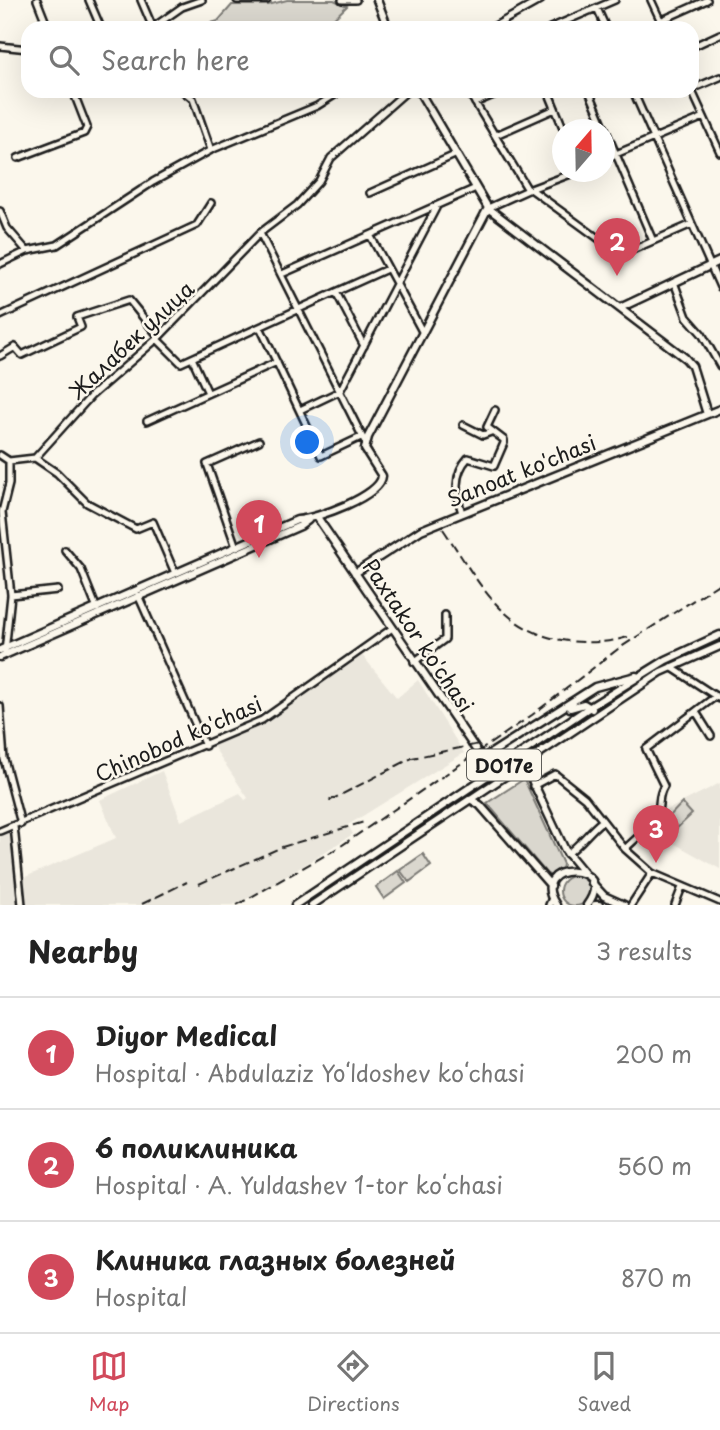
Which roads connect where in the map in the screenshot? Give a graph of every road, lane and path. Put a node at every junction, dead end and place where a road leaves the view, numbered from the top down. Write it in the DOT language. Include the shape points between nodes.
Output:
graph roads {
  1 [pos="48,0"];
  2 [pos="89,0"];
  3 [pos="141,0"];
  4 [pos="202,0"];
  5 [pos="237,0"];
  6 [pos="267,0"];
  7 [pos="342,0"];
  8 [pos="356,0"];
  9 [pos="377,0"];
  10 [pos="541,0"];
  11 [pos="615,0"];
  12 [pos="651,0"];
  13 [pos="707,0"];
  14 [pos="38,2"];
  15 [pos="597,8"];
  16 [pos="45,21"];
  17 [pos="98,21"];
  18 [pos="149,21"];
  19 [pos="162,21"];
  20 [pos="385,21"];
  21 [pos="504,21"];
  22 [pos="566,21"];
  23 [pos="603,21"];
  24 [pos="660,21"];
  25 [pos="720,34"];
  26 [pos="699,44"];
  27 [pos="0,46"];
  28 [pos="21,48"];
  29 [pos="720,77"];
  30 [pos="699,87"];
  31 [pos="76,98"];
  32 [pos="192,98"];
  33 [pos="330,98"];
  34 [pos="399,98"];
  35 [pos="423,98"];
  36 [pos="472,98"];
  37 [pos="487,98"];
  38 [pos="551,98"];
  39 [pos="592,98"];
  40 [pos="636,98"];
  41 [pos="696,98"];
  42 [pos="475,103"];
  43 [pos="555,109"];
  44 [pos="704,117"];
  45 [pos="559,119"];
  46 [pos="496,135"];
  47 [pos="654,138"];
  48 [pos="717,140"];
  49 [pos="211,150"];
  50 [pos="720,152"];
  51 [pos="457,154"];
  52 [pos="616,154"];
  53 [pos="18,158"];
  54 [pos="552,181"];
  55 [pos="476,188"];
  56 [pos="530,190"];
  57 [pos="370,193"];
  58 [pos="211,203"];
  59 [pos="436,208"];
  60 [pos="488,208"];
  61 [pos="0,211"];
  62 [pos="692,224"];
  63 [pos="260,233"];
  64 [pos="370,235"];
  65 [pos="653,241"];
  66 [pos="27,251"];
  67 [pos="720,261"];
  68 [pos="0,264"];
  69 [pos="711,265"];
  70 [pos="387,269"];
  71 [pos="282,274"];
  72 [pos="674,282"];
  73 [pos="396,285"];
  74 [pos="720,288"];
  75 [pos="336,292"];
  76 [pos="622,307"];
  77 [pos="298,309"];
  78 [pos="0,316"];
  79 [pos="260,327"];
  80 [pos="423,333"];
  81 [pos="158,338"];
  82 [pos="364,346"];
  83 [pos="0,356"];
  84 [pos="192,358"];
  85 [pos="277,362"];
  86 [pos="720,366"];
  87 [pos="340,391"];
  88 [pos="208,393"];
  89 [pos="720,409"];
  90 [pos="300,410"];
  91 [pos="495,410"];
  92 [pos="707,414"];
  93 [pos="147,421"];
  94 [pos="463,425"];
  95 [pos="491,432"];
  96 [pos="259,441"];
  97 [pos="363,441"];
  98 [pos="0,455"];
  99 [pos="35,458"];
  100 [pos="9,461"];
  101 [pos="462,513"];
  102 [pos="317,517"];
  103 [pos="307,520"];
  104 [pos="236,547"];
  105 [pos="65,550"];
  106 [pos="226,555"];
  107 [pos="175,572"];
  108 [pos="355,573"];
  109 [pos="58,590"];
  110 [pos="11,595"];
  111 [pos="138,595"];
  112 [pos="0,606"];
  113 [pos="9,609"];
  114 [pos="97,609"];
  115 [pos="445,615"];
  116 [pos="391,629"];
  117 [pos="720,635"];
  118 [pos="720,646"];
  119 [pos="2,652"];
  120 [pos="414,662"];
  121 [pos="671,667"];
  122 [pos="642,674"];
  123 [pos="718,697"];
  124 [pos="0,706"];
  125 [pos="592,711"];
  126 [pos="696,712"];
  127 [pos="711,736"];
  128 [pos="205,746"];
  129 [pos="482,759"];
  130 [pos="524,763"];
  131 [pos="492,773"];
  132 [pos="533,786"];
  133 [pos="470,799"];
  134 [pos="602,821"];
  135 [pos="18,825"];
  136 [pos="0,831"];
  137 [pos="625,849"];
  138 [pos="567,854"];
  139 [pos="652,873"];
  140 [pos="584,874"];
  141 [pos="591,881"];
  142 [pos="551,886"];
  143 [pos="682,887"];
  144 [pos="706,896"];
  145 [pos="720,902"];
  146 [pos="553,903"];
  147 [pos="22,905"];
  148 [pos="295,905"];
  149 [pos="312,905"];
  150 [pos="587,905"];
  151 [pos="624,905"];
  152 [pos="631,905"];
  153 [pos="675,905"];
  154 [pos="703,905"];
  1 -- 14 [label="street"];
  2 -- 17 [label="street"];
  3 -- 18 [label="street"];
  4 -- 19 [label="street"];
  5 -- 6 [label="street"];
  7 -- 8 [label="street"];
  9 -- 20 [label="main road"];
  10 -- 21 [label="street"];
  11 -- 15 [label="street"];
  12 -- 24 [label="street"];
  13 -- 24 [label="street"];
  14 -- 16 [label="street"];
  15 -- 22 [label="street"];
  15 -- 23 [label="street"];
  25 -- 26 [label="street"];
  27 -- 28 [label="street"];
  29 -- 30 [label="street"];
  31 -- 53 [label="street" via="87,127 84,133"];
  32 -- 49 [label="street"];
  33 -- 49 [label="street"];
  34 -- 63 [label="street, Жалабек улица" via="331,158 319,181 297,205"];
  35 -- 51 [label="main road"];
  36 -- 42 [label="street"];
  37 -- 42 [label="street"];
  38 -- 43 [label="street"];
  39 -- 52 [label="street"];
  40 -- 47 [label="street"];
  41 -- 44 [label="street"];
  42 -- 46 [label="street"];
  43 -- 45 [label="street"];
  43 -- 46 [label="street"];
  44 -- 47 [label="street"];
  44 -- 48 [label="street"];
  46 -- 56 [label="street"];
  47 -- 52 [label="street"];
  47 -- 62 [label="street"];
  48 -- 50 [label="street"];
  49 -- 66 [label="street" via="153,181 57,245"];
  51 -- 55 [label="main road"];
  51 -- 57 [label="street"];
  52 -- 65 [label="street"];
  54 -- 56 [label="street"];
  55 -- 59 [label="street"];
  55 -- 60 [label="main road"];
  56 -- 60 [label="street"];
  56 -- 65 [label="street" via="620,255"];
  58 -- 78 [label="street" via="197,225"];
  59 -- 64 [label="street"];
  59 -- 73 [label="street"];
  60 -- 76 [label="main road"];
  60 -- 80 [label="main road"];
  61 -- 66 [label="street"];
  62 -- 65 [label="street"];
  62 -- 69 [label="street"];
  63 -- 71 [label="street"];
  63 -- 81 [label="street, Жалабек улица"];
  64 -- 70 [label="street"];
  64 -- 71 [label="street"];
  66 -- 68 [label="street"];
  67 -- 69 [label="main road"];
  69 -- 72 [label="main road"];
  69 -- 74 [label="street"];
  70 -- 73 [label="street"];
  70 -- 75 [label="street"];
  71 -- 77 [label="street"];
  72 -- 76 [label="main road"];
  72 -- 86 [label="street" via="687,317"];
  73 -- 80 [label="street"];
  73 -- 82 [label="street"];
  75 -- 77 [label="street"];
  75 -- 82 [label="street"];
  76 -- 92 [label="main road" via="692,366"];
  77 -- 79 [label="street"];
  77 -- 87 [label="street"];
  79 -- 84 [label="street"];
  79 -- 85 [label="street"];
  80 -- 97 [label="main road"];
  81 -- 83 [label="street" via="129,300 77,317 81,327 22,355 15,347"];
  81 -- 84 [label="street" via="181,363"];
  81 -- 99 [label="street, Жалабек улица" via="91,396"];
  82 -- 87 [label="street"];
  84 -- 88 [label="street"];
  85 -- 88 [label="street"];
  85 -- 90 [label="street"];
  87 -- 90 [label="street"];
  87 -- 97 [label="street"];
  88 -- 93 [label="street"];
  89 -- 92 [label="main road, Sanoat ko'chasi"];
  90 -- 97 [label="street" via="321,456"];
  91 -- 95 [label="street" via="487,427"];
  92 -- 101 [label="main road, Sanoat ko'chasi"];
  94 -- 95 [label="street" via="483,435"];
  95 -- 101 [label="street" via="504,440 498,463 466,459 456,486"];
  96 -- 104 [label="street" via="207,464"];
  97 -- 102 [label="main road" via="382,476 380,486"];
  98 -- 100 [label="street"];
  99 -- 100 [label="street"];
  99 -- 107 [label="street" via="87,503 136,529 153,522"];
  100 -- 110 [label="street" via="2,512"];
  101 -- 108 [label="main road, Sanoat ko'chasi" via="421,530"];
  102 -- 103 [label="main road"];
  102 -- 108 [label="main road, Paxtakor ko'chasi"];
  103 -- 104 [label="main road" via="297,520"];
  103 -- 106 [label="main road"];
  104 -- 106 [label="main road"];
  105 -- 114 [label="street" via="81,569"];
  106 -- 107 [label="main road"];
  106 -- 111 [label="main road"];
  107 -- 111 [label="main road"];
  108 -- 116 [label="main road, Paxtakor ko'chasi"];
  109 -- 110 [label="street"];
  110 -- 113 [label="street"];
  111 -- 114 [label="main road"];
  111 -- 119 [label="main road"];
  111 -- 128 [label="street"];
  112 -- 113 [label="street"];
  113 -- 119 [label="street"];
  114 -- 119 [label="main road"];
  115 -- 120 [label="street" via="445,639"];
  116 -- 120 [label="main road, Paxtakor ko'chasi"];
  116 -- 128 [label="street, Chinobod ko'chasi" via="265,719"];
  117 -- 122 [label="main road, D017e"];
  118 -- 121 [label="main road, D017e"];
  120 -- 129 [label="main road, Paxtakor ko'chasi"];
  121 -- 123 [label="street"];
  121 -- 125 [label="main road, D017e"];
  122 -- 125 [label="main road, D017e"];
  122 -- 129 [label="main road" via="595,687"];
  123 -- 126 [label="street"];
  124 -- 135 [label="street" via="4,759"];
  125 -- 129 [label="main road" via="574,706 492,759"];
  125 -- 130 [label="main road, D017e"];
  125 -- 131 [label="main road, D017e"];
  126 -- 127 [label="street"];
  126 -- 137 [label="street" via="646,749 664,786 654,820"];
  128 -- 135 [label="street, Chinobod ko'chasi"];
  129 -- 131 [label="main road, Paxtakor ko'chasi"];
  130 -- 132 [label="main road"];
  130 -- 133 [label="main road, D017e"];
  131 -- 148 [label="main road, D017e"];
  132 -- 134 [label="street" via="555,774 584,798"];
  132 -- 138 [label="main road"];
  133 -- 142 [label="main road"];
  133 -- 149 [label="main road, D017e"];
  134 -- 137 [label="street"];
  134 -- 138 [label="street" via="585,842"];
  135 -- 136 [label="street, Chinobod ko'chasi"];
  135 -- 147 [label="street"];
  137 -- 139 [label="street"];
  138 -- 140 [label="main road"];
  139 -- 143 [label="street"];
  139 -- 152 [label="street"];
  140 -- 141 [label="main road"];
  140 -- 142 [label="main road" via="565,871"];
  141 -- 150 [label="main road" via="593,895"];
  141 -- 151 [label="main road" via="604,896"];
  142 -- 146 [label="main road"];
  143 -- 144 [label="street"];
  143 -- 153 [label="street"];
  144 -- 145 [label="street"];
  144 -- 154 [label="street"];
}
